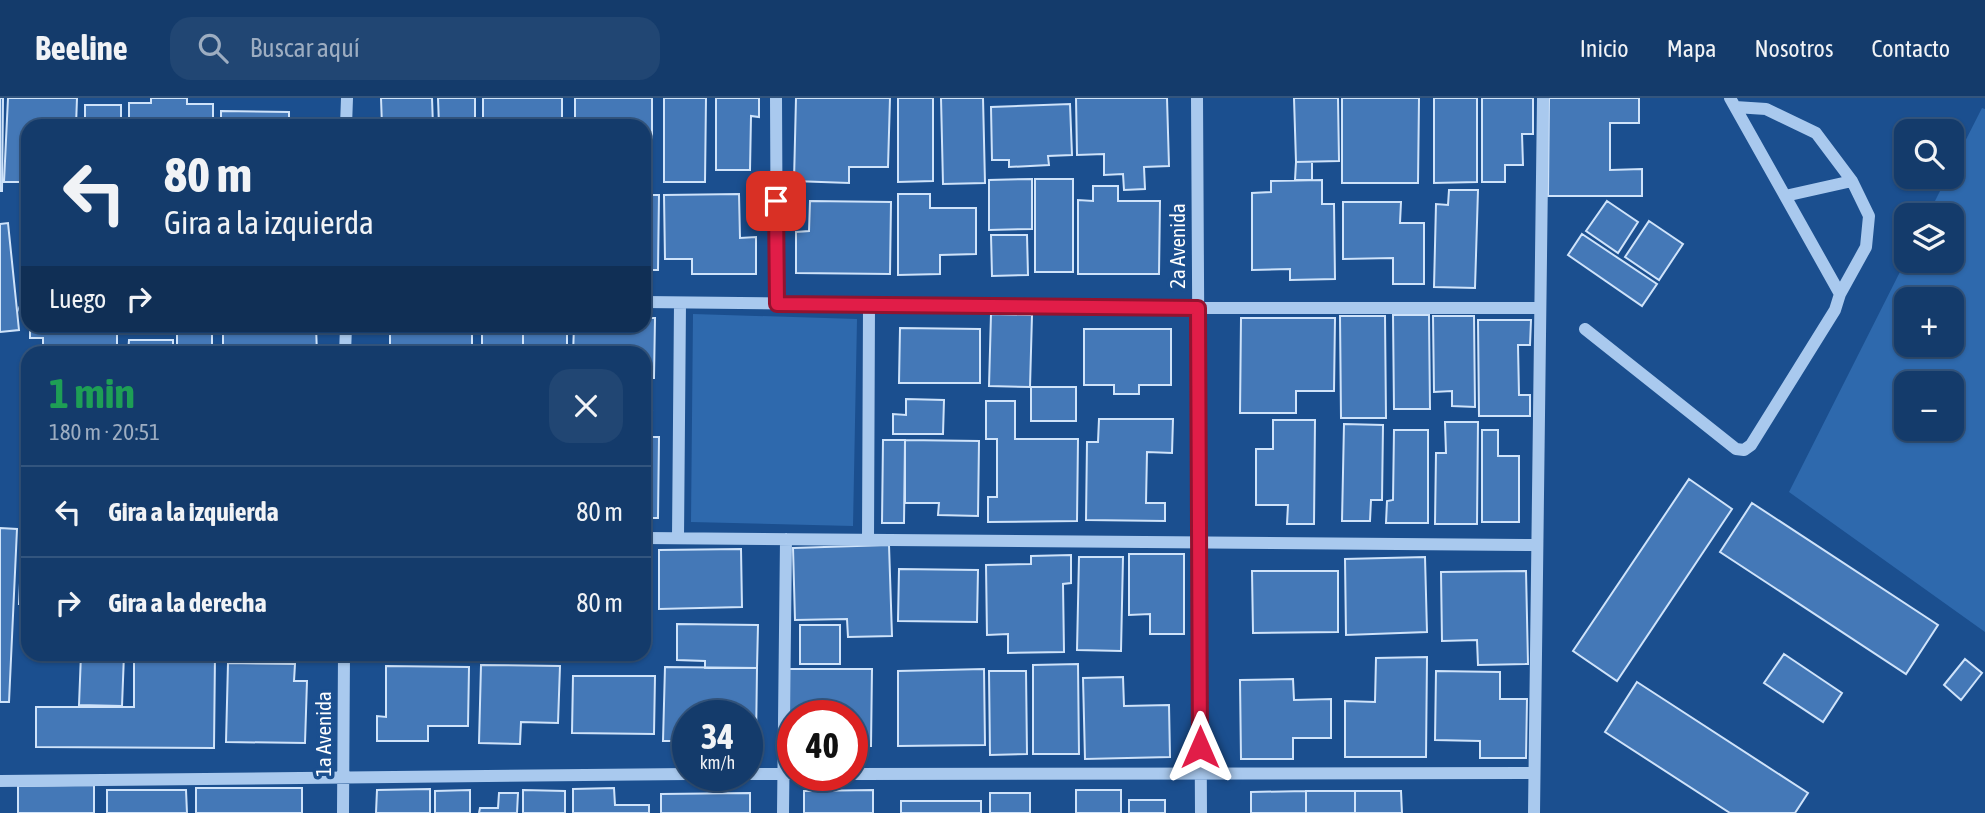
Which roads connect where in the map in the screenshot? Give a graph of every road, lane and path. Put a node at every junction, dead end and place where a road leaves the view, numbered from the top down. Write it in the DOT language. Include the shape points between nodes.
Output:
graph roads {
  1 [pos="346,98"];
  2 [pos="776,98"];
  3 [pos="1197,98"];
  4 [pos="1543,98"];
  5 [pos="1732,102"];
  6 [pos="346,119"];
  7 [pos="1852,181"];
  8 [pos="1786,196"];
  9 [pos="1840,295"];
  10 [pos="651,302"];
  11 [pos="680,303"];
  12 [pos="777,304"];
  13 [pos="869,305"];
  14 [pos="1198,308"];
  15 [pos="1540,308"];
  16 [pos="1585,329"];
  17 [pos="651,538"];
  18 [pos="678,538"];
  19 [pos="786,538"];
  20 [pos="868,540"];
  21 [pos="1199,542"];
  22 [pos="1538,545"];
  23 [pos="344,661"];
  24 [pos="787,700"];
  25 [pos="1201,773"];
  26 [pos="1534,773"];
  27 [pos="672,774"];
  28 [pos="868,774"];
  29 [pos="343,775"];
  30 [pos="0,780"];
  31 [pos="786,791"];
  32 [pos="343,813"];
  33 [pos="783,813"];
  34 [pos="1201,813"];
  35 [pos="1534,813"];
  1 -- 6 [label="street"];
  2 -- 12 [label="street"];
  3 -- 14 [label="street, 2a Avenida"];
  4 -- 15 [label="street"];
  5 -- 7 [label="street" via="1766,109 1816,133"];
  5 -- 8 [label="street"];
  7 -- 8 [label="street"];
  7 -- 9 [label="street" via="1869,216 1866,247"];
  8 -- 9 [label="street"];
  9 -- 16 [label="street" via="1835,310 1744,450 1736,449"];
  10 -- 11 [label="street"];
  11 -- 12 [label="street"];
  11 -- 18 [label="street"];
  12 -- 13 [label="street"];
  13 -- 14 [label="street"];
  13 -- 20 [label="street"];
  14 -- 15 [label="street"];
  14 -- 21 [label="street, 2a Avenida"];
  15 -- 22 [label="street"];
  17 -- 18 [label="street"];
  18 -- 19 [label="street"];
  19 -- 20 [label="street"];
  19 -- 24 [label="street"];
  20 -- 21 [label="street"];
  21 -- 22 [label="street"];
  21 -- 25 [label="street, 2a Avenida"];
  22 -- 26 [label="street"];
  23 -- 29 [label="street, 1a Avenida"];
  25 -- 26 [label="street"];
  25 -- 28 [label="street"];
  25 -- 34 [label="street, 2a Avenida"];
  26 -- 35 [label="street"];
  27 -- 29 [label="street"];
  29 -- 30 [label="street"];
  29 -- 32 [label="street, 1a Avenida"];
  31 -- 33 [label="street"];
}
